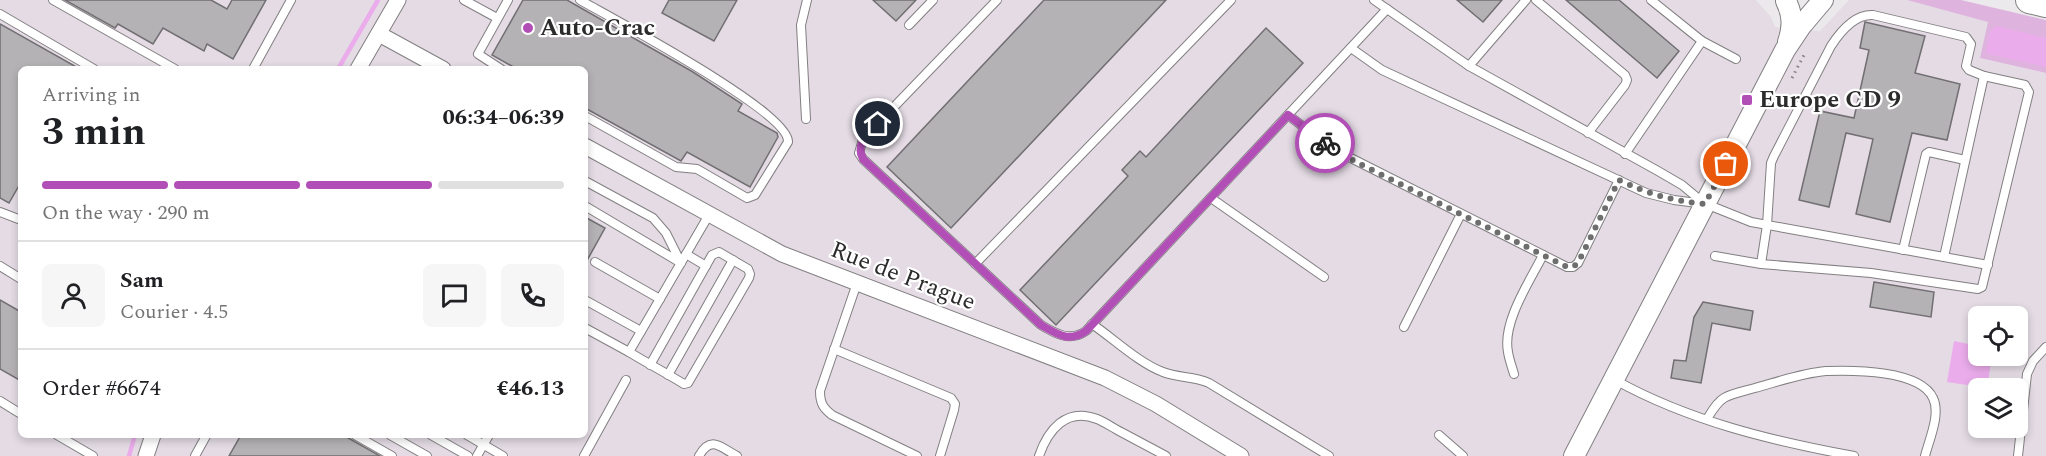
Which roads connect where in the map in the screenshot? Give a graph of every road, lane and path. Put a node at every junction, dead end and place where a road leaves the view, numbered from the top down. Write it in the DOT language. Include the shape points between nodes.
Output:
graph roads {
  1 [pos="53,0"];
  2 [pos="291,0"];
  3 [pos="398,0"];
  4 [pos="464,0"];
  5 [pos="508,0"];
  6 [pos="580,0"];
  7 [pos="807,0"];
  8 [pos="933,0"];
  9 [pos="997,0"];
  10 [pos="1231,0"];
  11 [pos="1374,0"];
  12 [pos="1527,0"];
  13 [pos="1536,0"];
  14 [pos="1651,0"];
  15 [pos="1786,0"];
  16 [pos="1821,0"];
  17 [pos="2029,0"];
  18 [pos="2046,3"];
  19 [pos="1387,9"];
  20 [pos="0,14"];
  21 [pos="497,18"];
  22 [pos="909,25"];
  23 [pos="379,34"];
  24 [pos="1702,41"];
  25 [pos="1351,48"];
  26 [pos="1785,50"];
  27 [pos="1736,59"];
  28 [pos="89,66"];
  29 [pos="170,66"];
  30 [pos="255,66"];
  31 [pos="360,66"];
  32 [pos="437,66"];
  33 [pos="496,66"];
  34 [pos="1469,66"];
  35 [pos="1984,76"];
  36 [pos="1288,115"];
  37 [pos="588,118"];
  38 [pos="806,119"];
  39 [pos="1588,133"];
  40 [pos="588,148"];
  41 [pos="1625,154"];
  42 [pos="1965,160"];
  43 [pos="1619,180"];
  44 [pos="588,183"];
  45 [pos="1211,198"];
  46 [pos="1705,204"];
  47 [pos="588,208"];
  48 [pos="0,212"];
  49 [pos="710,213"];
  50 [pos="1461,214"];
  51 [pos="18,219"];
  52 [pos="1767,225"];
  53 [pos="1903,250"];
  54 [pos="686,254"];
  55 [pos="1543,255"];
  56 [pos="1715,256"];
  57 [pos="1944,257"];
  58 [pos="733,260"];
  59 [pos="595,262"];
  60 [pos="681,263"];
  61 [pos="975,264"];
  62 [pos="1761,264"];
  63 [pos="1988,265"];
  64 [pos="0,266"];
  65 [pos="706,266"];
  66 [pos="1324,276"];
  67 [pos="18,277"];
  68 [pos="857,283"];
  69 [pos="660,299"];
  70 [pos="588,302"];
  71 [pos="1092,324"];
  72 [pos="1404,327"];
  73 [pos="588,330"];
  74 [pos="641,331"];
  75 [pos="2046,347"];
  76 [pos="834,349"];
  77 [pos="629,352"];
  78 [pos="650,365"];
  79 [pos="1514,374"];
  80 [pos="668,375"];
  81 [pos="1614,379"];
  82 [pos="626,380"];
  83 [pos="0,401"];
  84 [pos="18,412"];
  85 [pos="1707,419"];
  86 [pos="1439,435"];
  87 [pos="62,438"];
  88 [pos="152,438"];
  89 [pos="204,438"];
  90 [pos="360,438"];
  91 [pos="395,438"];
  92 [pos="436,438"];
  93 [pos="472,438"];
  94 [pos="488,438"];
  95 [pos="484,445"];
  96 [pos="93,456"];
  97 [pos="146,456"];
  98 [pos="195,456"];
  99 [pos="392,456"];
  100 [pos="428,456"];
  101 [pos="468,456"];
  102 [pos="477,456"];
  103 [pos="503,456"];
  104 [pos="584,456"];
  105 [pos="699,456"];
  106 [pos="737,456"];
  107 [pos="917,456"];
  108 [pos="940,456"];
  109 [pos="1039,456"];
  110 [pos="1166,456"];
  111 [pos="1241,456"];
  112 [pos="1329,456"];
  113 [pos="1463,456"];
  114 [pos="1574,456"];
  115 [pos="1854,456"];
  116 [pos="1925,456"];
  117 [pos="2018,456"];
  1 -- 29 [label="lane"];
  2 -- 30 [label="lane"];
  3 -- 23 [label="street"];
  4 -- 21 [label="lane"];
  5 -- 21 [label="lane"];
  6 -- 37 [label="lane" via="716,77 748,99 786,134 788,142 755,195 747,198 697,169 676,167"];
  7 -- 38 [label="lane" via="801,25"];
  8 -- 22 [label="lane"];
  9 -- 61 [label="lane" via="863,139 859,153"];
  10 -- 61 [label="lane"];
  11 -- 19 [label="lane"];
  12 -- 34 [label="lane"];
  13 -- 39 [label="lane" via="1625,75 1625,85"];
  14 -- 24 [label="lane"];
  15 -- 16 [label="street" via="1801,5"];
  15 -- 26 [label="street" via="1792,21"];
  16 -- 26 [label="street"];
  17 -- 18 [label="highway"];
  19 -- 25 [label="lane"];
  19 -- 34 [label="lane"];
  20 -- 28 [label="lane"];
  21 -- 33 [label="lane" via="478,54"];
  23 -- 31 [label="street"];
  23 -- 32 [label="street"];
  24 -- 27 [label="lane"];
  24 -- 41 [label="lane"];
  25 -- 36 [label="lane"];
  25 -- 43 [label="lane" via="1382,70"];
  26 -- 46 [label="street"];
  34 -- 39 [label="lane"];
  35 -- 42 [label="lane"];
  35 -- 52 [label="lane" via="1966,66 1971,44 1966,37 1873,15 1860,17 1831,46 1774,156"];
  35 -- 63 [label="lane" via="2025,85 2029,92"];
  36 -- 45 [label="lane"];
  36 -- 50 [label="lane" via="1331,148"];
  39 -- 41 [label="lane"];
  40 -- 49 [label="street, Rue de Prague"];
  41 -- 46 [label="lane" via="1682,185"];
  42 -- 53 [label="lane" via="1926,154"];
  42 -- 57 [label="lane"];
  43 -- 46 [label="lane" via="1646,193"];
  43 -- 55 [label="lane" via="1578,263 1567,267"];
  44 -- 60 [label="lane" via="653,218 666,233"];
  45 -- 66 [label="lane"];
  45 -- 71 [label="lane"];
  46 -- 52 [label="lane"];
  46 -- 81 [label="street"];
  47 -- 60 [label="lane"];
  48 -- 51 [label="lane"];
  49 -- 54 [label="lane"];
  49 -- 68 [label="street, Rue de Prague" via="782,254"];
  50 -- 55 [label="lane"];
  50 -- 72 [label="lane"];
  52 -- 53 [label="lane"];
  52 -- 62 [label="lane"];
  53 -- 57 [label="lane"];
  54 -- 60 [label="lane"];
  54 -- 65 [label="lane"];
  55 -- 79 [label="lane" via="1508,332 1507,350"];
  56 -- 62 [label="lane"];
  57 -- 63 [label="lane"];
  58 -- 65 [label="lane" via="719,252"];
  58 -- 80 [label="lane"];
  58 -- 80 [label="lane" via="748,269 749,278 692,380 684,384"];
  59 -- 69 [label="lane"];
  60 -- 69 [label="lane"];
  61 -- 71 [label="lane" via="1056,334 1078,337"];
  62 -- 63 [label="lane" via="1871,273 1978,289 1984,283"];
  64 -- 67 [label="lane"];
  65 -- 78 [label="lane"];
  68 -- 76 [label="lane"];
  68 -- 111 [label="street, Rue de Prague" via="1105,378"];
  69 -- 74 [label="lane"];
  70 -- 74 [label="lane"];
  71 -- 112 [label="lane" via="1150,365 1173,375 1209,382"];
  73 -- 77 [label="lane"];
  74 -- 77 [label="lane"];
  75 -- 117 [label="lane" via="2027,374"];
  76 -- 107 [label="lane" via="820,391 825,409 832,416"];
  76 -- 108 [label="lane" via="951,398 954,410"];
  77 -- 78 [label="lane"];
  78 -- 80 [label="lane"];
  81 -- 85 [label="lane"];
  81 -- 114 [label="street"];
  82 -- 104 [label="lane"];
  83 -- 84 [label="lane"];
  85 -- 115 [label="lane" via="1792,445"];
  85 -- 116 [label="lane" via="1726,397 1783,380 1825,371 1903,376 1927,388 1934,399 1936,412"];
  86 -- 113 [label="lane"];
  87 -- 96 [label="lane"];
  88 -- 97 [label="street"];
  89 -- 98 [label="lane"];
  90 -- 99 [label="lane"];
  91 -- 100 [label="lane"];
  92 -- 101 [label="lane"];
  93 -- 95 [label="lane"];
  94 -- 95 [label="lane"];
  95 -- 102 [label="lane"];
  95 -- 103 [label="lane"];
  105 -- 106 [label="lane" via="709,443"];
  109 -- 110 [label="lane" via="1053,429 1065,419 1079,416 1096,418"];
}
